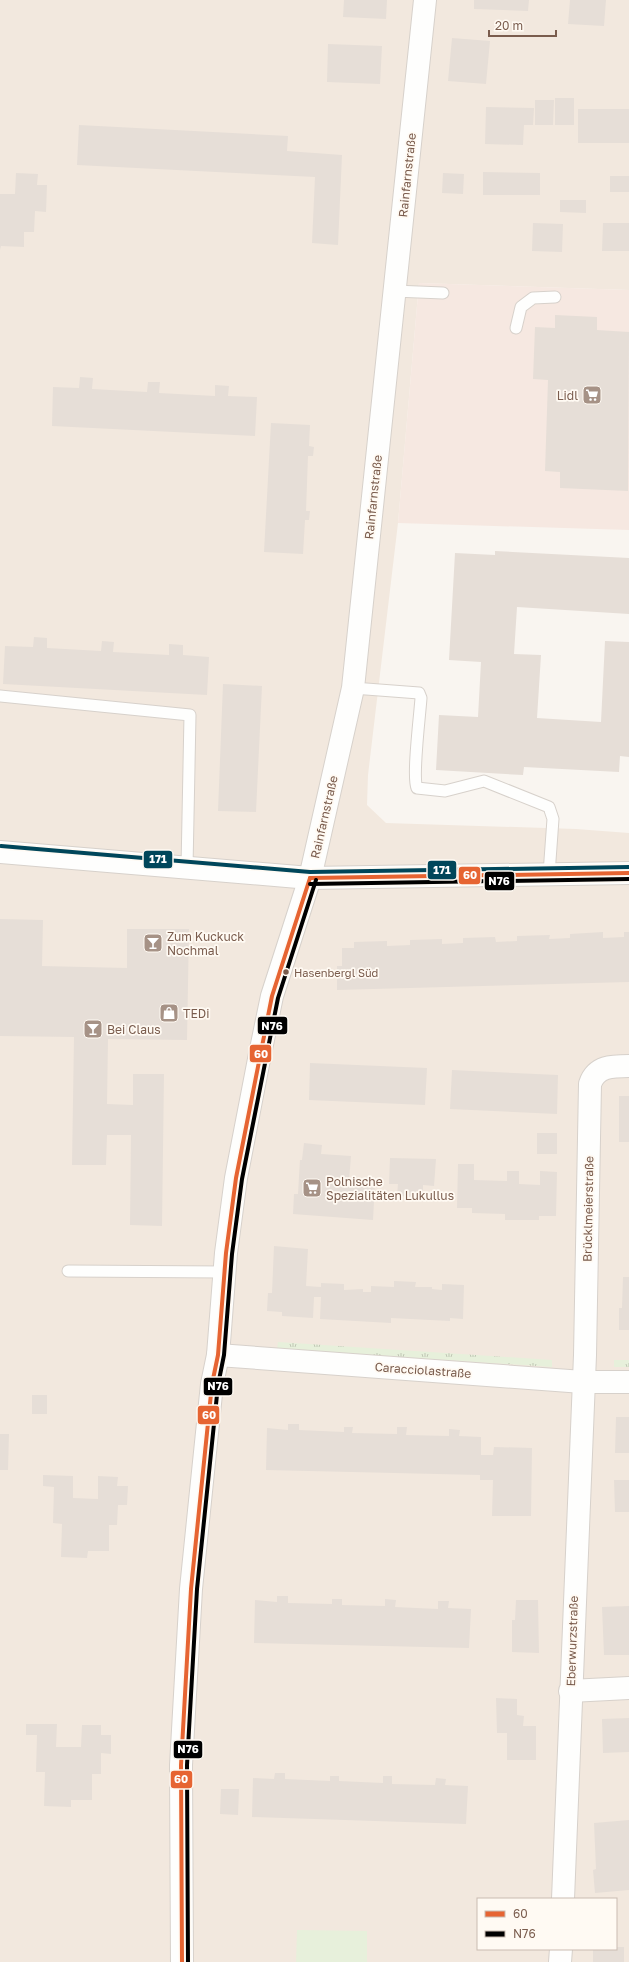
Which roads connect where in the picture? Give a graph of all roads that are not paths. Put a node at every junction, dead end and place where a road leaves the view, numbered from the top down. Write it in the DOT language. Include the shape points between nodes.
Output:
graph roads {
  1 [pos="425,0"];
  2 [pos="394,291"];
  3 [pos="443,293"];
  4 [pos="555,297"];
  5 [pos="516,328"];
  6 [pos="353,688"];
  7 [pos="0,696"];
  8 [pos="0,852"];
  9 [pos="188,868"];
  10 [pos="629,873"];
  11 [pos="549,874"];
  12 [pos="310,878"];
  13 [pos="629,1066"];
  14 [pos="68,1271"];
  15 [pos="224,1272"];
  16 [pos="218,1355"];
  17 [pos="583,1382"];
  18 [pos="629,1382"];
  19 [pos="629,1688"];
  20 [pos="570,1691"];
  21 [pos="563,1898"];
  22 [pos="561,1950"];
  23 [pos="182,1962"];
  24 [pos="560,1962"];
  1 -- 2 [label="street, Rainfarnstraße"];
  2 -- 3 [label="lane"];
  2 -- 6 [label="street, Rainfarnstraße"];
  4 -- 5 [label="lane" via="533,298 521,307"];
  6 -- 11 [label="lane" via="419,693 421,698 417,788 445,791 484,781 549,807 553,820"];
  6 -- 12 [label="street, Rainfarnstraße"];
  7 -- 9 [label="lane" via="190,715"];
  8 -- 9 [label="street"];
  9 -- 12 [label="street"];
  10 -- 11 [label="street"];
  11 -- 12 [label="street"];
  12 -- 15 [label="street, Rainfarnstraße" via="272,996 236,1178"];
  13 -- 17 [label="street, Brücklmeierstraße" via="607,1067 598,1071 590,1084"];
  14 -- 15 [label="lane"];
  15 -- 16 [label="street, Rainfarnstraße"];
  16 -- 17 [label="street, Caracciolastraße"];
  16 -- 23 [label="street, Rainfarnstraße" via="212,1384 191,1589 181,1765"];
  17 -- 18 [label="street, Caracciolastraße"];
  17 -- 20 [label="street, Eberwurzstraße"];
  19 -- 20 [label="street"];
  20 -- 21 [label="street, Eberwurzstraße"];
  22 -- 24 [label="street"];
}
